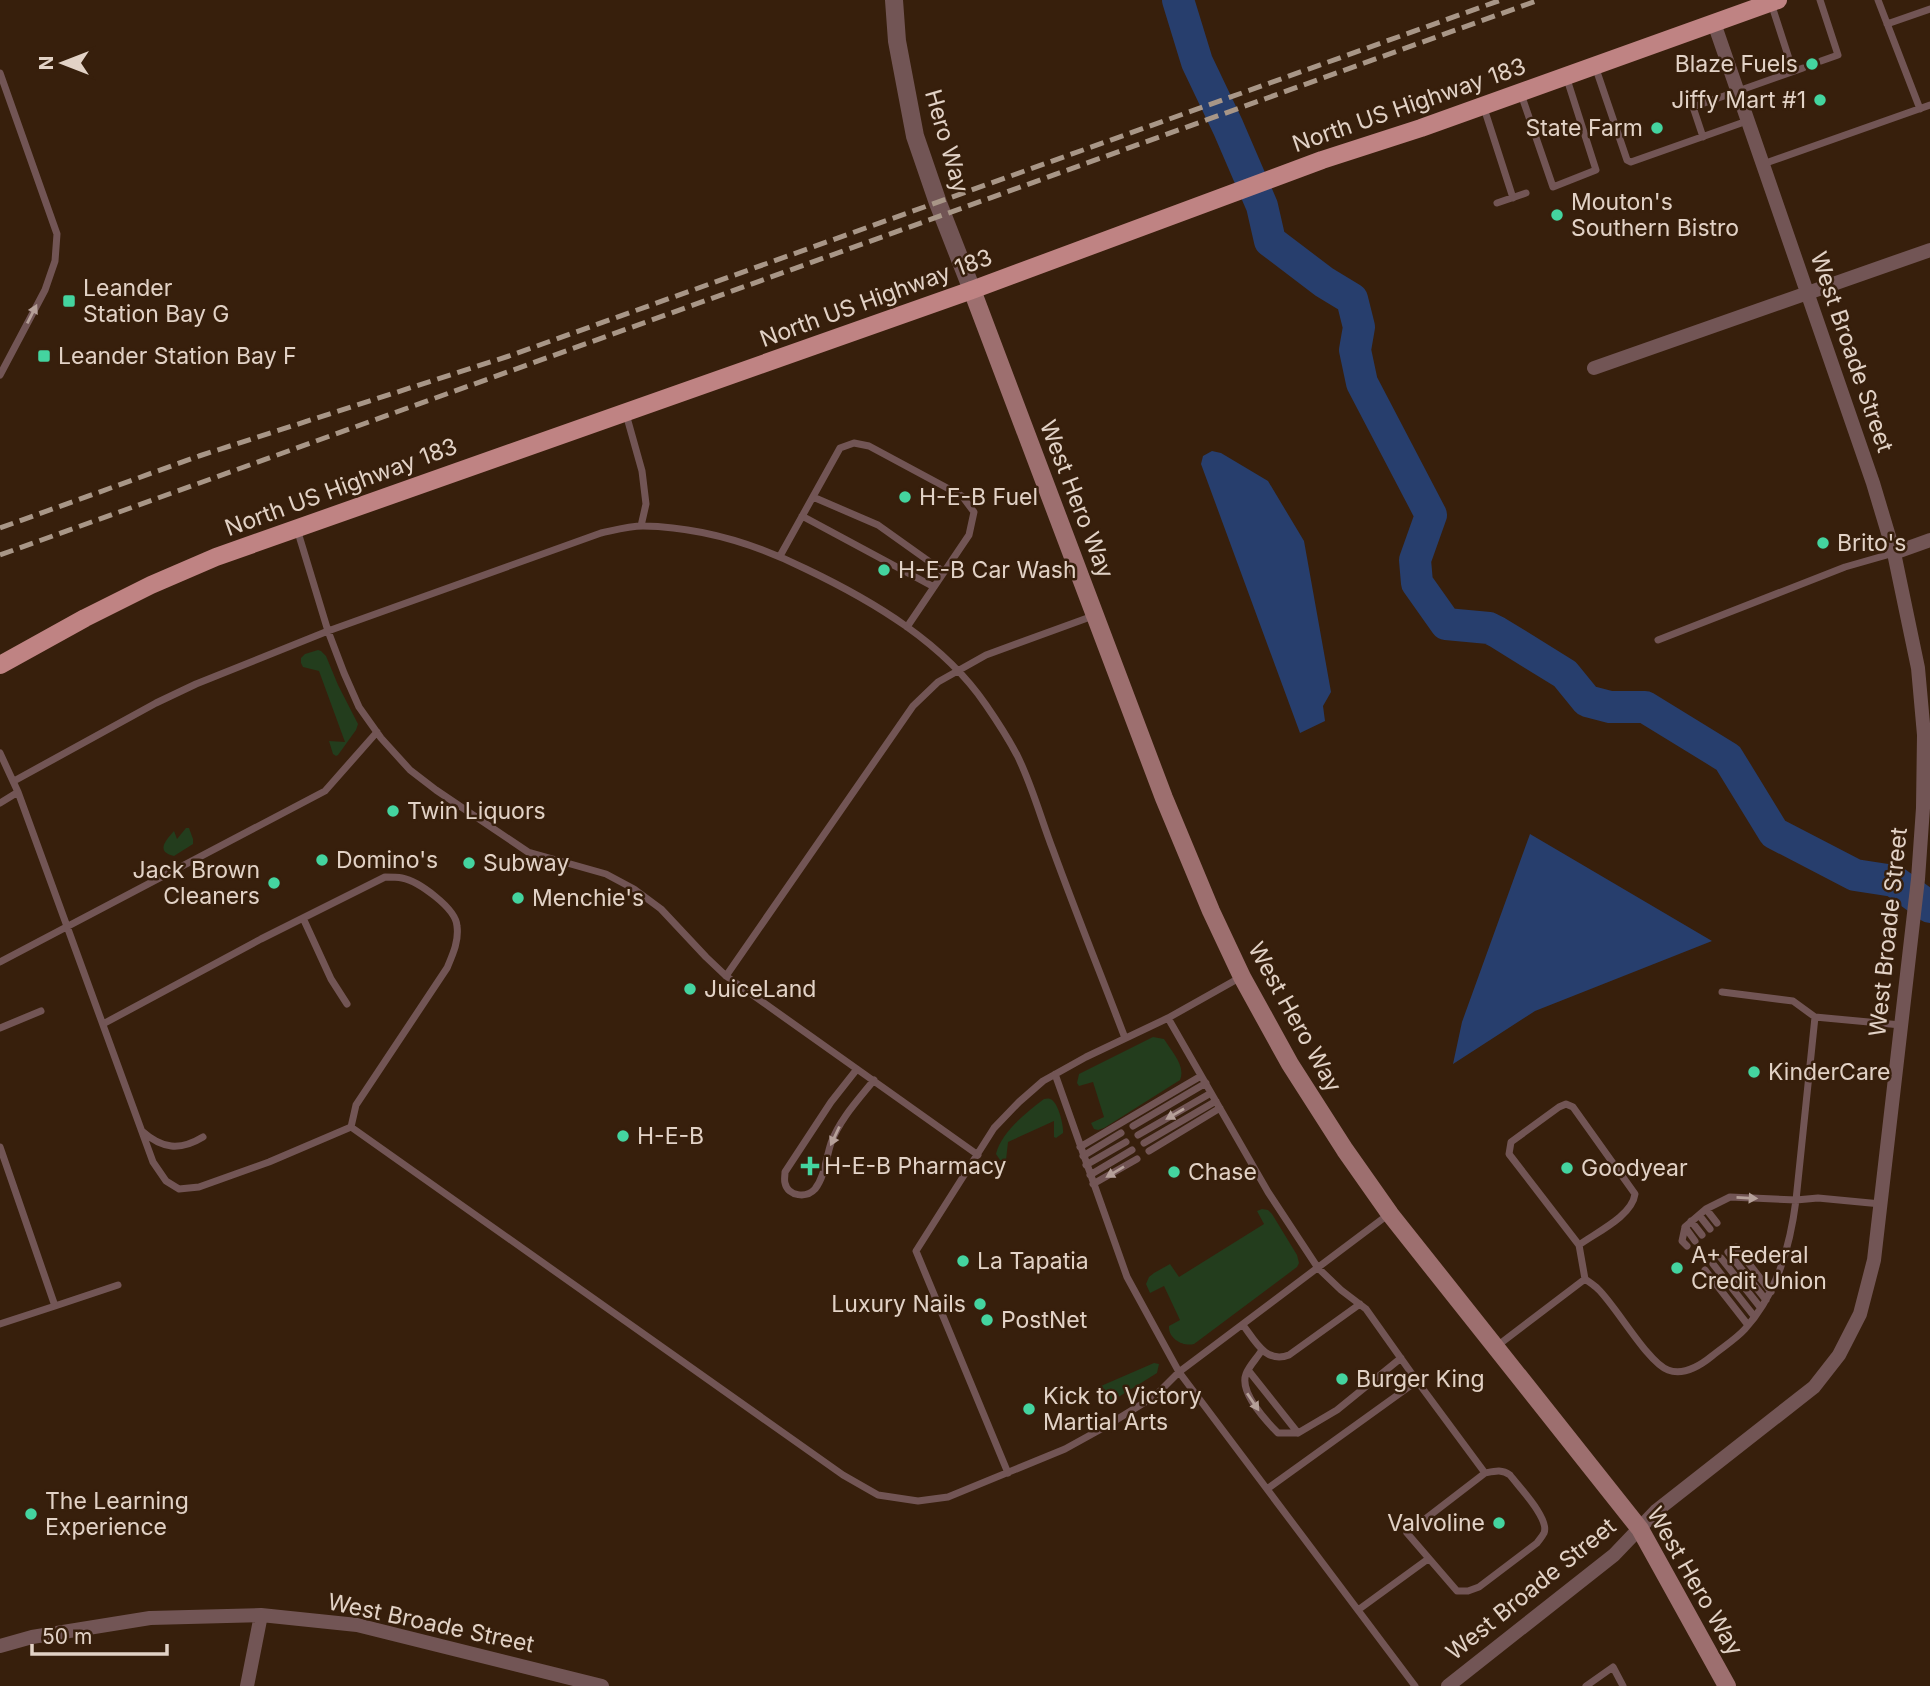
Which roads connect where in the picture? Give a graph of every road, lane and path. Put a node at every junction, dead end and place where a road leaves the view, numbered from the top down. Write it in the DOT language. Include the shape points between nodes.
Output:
graph roads {
  1 [pos="894,0"];
  2 [pos="1821,0"];
  3 [pos="1878,0"];
  4 [pos="1775,1"];
  5 [pos="1930,9"];
  6 [pos="1714,23"];
  7 [pos="1887,24"];
  8 [pos="1821,61"];
  9 [pos="1595,65"];
  10 [pos="1803,68"];
  11 [pos="1793,71"];
  12 [pos="0,73"];
  13 [pos="1566,76"];
  14 [pos="1520,92"];
  15 [pos="1737,92"];
  16 [pos="1483,105"];
  17 [pos="1930,105"];
  18 [pos="1920,108"];
  19 [pos="1747,121"];
  20 [pos="1703,137"];
  21 [pos="1762,164"];
  22 [pos="1526,193"];
  23 [pos="1513,198"];
  24 [pos="1497,203"];
  25 [pos="1930,250"];
  26 [pos="972,290"];
  27 [pos="1808,294"];
  28 [pos="1594,368"];
  29 [pos="0,374"];
  30 [pos="626,413"];
  31 [pos="813,497"];
  32 [pos="802,516"];
  33 [pos="640,526"];
  34 [pos="296,528"];
  35 [pos="1930,540"];
  36 [pos="1894,553"];
  37 [pos="780,556"];
  38 [pos="944,572"];
  39 [pos="934,587"];
  40 [pos="1095,615"];
  41 [pos="907,626"];
  42 [pos="328,631"];
  43 [pos="1658,640"];
  44 [pos="0,666"];
  45 [pos="958,670"];
  46 [pos="377,732"];
  47 [pos="0,753"];
  48 [pos="14,781"];
  49 [pos="18,792"];
  50 [pos="0,803"];
  51 [pos="1926,808"];
  52 [pos="303,918"];
  53 [pos="68,928"];
  54 [pos="0,962"];
  55 [pos="726,976"];
  56 [pos="1242,977"];
  57 [pos="1722,992"];
  58 [pos="347,1004"];
  59 [pos="41,1011"];
  60 [pos="1815,1017"];
  61 [pos="1168,1018"];
  62 [pos="103,1024"];
  63 [pos="1901,1025"];
  64 [pos="0,1028"];
  65 [pos="1125,1038"];
  66 [pos="857,1069"];
  67 [pos="1055,1074"];
  68 [pos="1203,1079"];
  69 [pos="874,1080"];
  70 [pos="1211,1093"];
  71 [pos="1218,1105"];
  72 [pos="1133,1126"];
  73 [pos="351,1127"];
  74 [pos="141,1131"];
  75 [pos="1121,1133"];
  76 [pos="1138,1135"];
  77 [pos="203,1137"];
  78 [pos="1126,1142"];
  79 [pos="1144,1143"];
  80 [pos="0,1147"];
  81 [pos="1132,1150"];
  82 [pos="1082,1151"];
  83 [pos="1149,1151"];
  84 [pos="978,1154"];
  85 [pos="1137,1159"];
  86 [pos="1086,1165"];
  87 [pos="1090,1175"];
  88 [pos="1093,1185"];
  89 [pos="1796,1200"];
  90 [pos="1881,1204"];
  91 [pos="1706,1209"];
  92 [pos="1390,1214"];
  93 [pos="1699,1215"];
  94 [pos="1717,1223"];
  95 [pos="1688,1224"];
  96 [pos="1710,1229"];
  97 [pos="1702,1235"];
  98 [pos="1695,1241"];
  99 [pos="1579,1245"];
  100 [pos="1687,1247"];
  101 [pos="1736,1247"];
  102 [pos="1728,1252"];
  103 [pos="1721,1258"];
  104 [pos="1713,1264"];
  105 [pos="1318,1268"];
  106 [pos="1705,1270"];
  107 [pos="1585,1279"];
  108 [pos="118,1285"];
  109 [pos="1771,1292"];
  110 [pos="1766,1300"];
  111 [pos="1360,1304"];
  112 [pos="55,1306"];
  113 [pos="1760,1307"];
  114 [pos="1754,1316"];
  115 [pos="0,1324"];
  116 [pos="1243,1325"];
  117 [pos="1748,1325"];
  118 [pos="1495,1348"];
  119 [pos="1262,1350"];
  120 [pos="1401,1358"];
  121 [pos="1248,1370"];
  122 [pos="1179,1372"];
  123 [pos="1417,1381"];
  124 [pos="1298,1433"];
  125 [pos="1008,1473"];
  126 [pos="1485,1473"];
  127 [pos="1267,1489"];
  128 [pos="1640,1529"];
  129 [pos="1428,1559"];
  130 [pos="1358,1610"];
  131 [pos="261,1615"];
  132 [pos="0,1646"];
  133 [pos="247,1686"];
  134 [pos="602,1686"];
  135 [pos="1415,1686"];
  136 [pos="1448,1686"];
  137 [pos="1586,1686"];
  138 [pos="1623,1686"];
  139 [pos="1727,1686"];
  1 -- 26 [label="street, Hero Way" via="915,136"];
  2 -- 8 [label="lane" via="1839,55"];
  3 -- 7 [label="lane"];
  4 -- 6 [label="main road, North US Highway 183"];
  4 -- 11 [label="lane"];
  5 -- 7 [label="lane"];
  6 -- 9 [label="main road, North US Highway 183"];
  6 -- 15 [label="street, West Broade Street"];
  7 -- 18 [label="lane"];
  9 -- 13 [label="main road, North US Highway 183"];
  9 -- 20 [label="lane" via="1627,160"];
  10 -- 11 [label="lane"];
  11 -- 15 [label="lane"];
  29 -- 12 [label="lane, one-way" via="45,290 55,261 57,234"];
  13 -- 14 [label="main road, North US Highway 183"];
  13 -- 14 [label="lane" via="1597,170 1553,187"];
  14 -- 16 [label="main road, North US Highway 183"];
  15 -- 19 [label="street, West Broade Street"];
  15 -- 20 [label="lane" via="1693,107"];
  16 -- 23 [label="lane"];
  16 -- 26 [label="main road, North US Highway 183"];
  17 -- 18 [label="lane"];
  18 -- 21 [label="lane"];
  19 -- 20 [label="lane"];
  19 -- 21 [label="street, West Broade Street"];
  21 -- 27 [label="street, West Broade Street"];
  22 -- 23 [label="lane"];
  23 -- 24 [label="lane"];
  25 -- 27 [label="street"];
  26 -- 30 [label="main road, North US Highway 183"];
  26 -- 40 [label="main road, West Hero Way"];
  27 -- 28 [label="street"];
  27 -- 36 [label="street, West Broade Street"];
  30 -- 33 [label="lane" via="642,471 646,504"];
  30 -- 34 [label="main road, North US Highway 183"];
  31 -- 32 [label="lane"];
  31 -- 38 [label="lane" via="878,524"];
  31 -- 38 [label="lane" via="840,448 854,443 869,446 962,496 974,512 972,523"];
  32 -- 37 [label="lane"];
  32 -- 39 [label="lane"];
  33 -- 37 [label="lane" via="726,538"];
  33 -- 42 [label="lane" via="601,533"];
  34 -- 42 [label="lane"];
  34 -- 44 [label="main road, North US Highway 183" via="152,585"];
  35 -- 36 [label="street"];
  36 -- 43 [label="lane" via="1845,567"];
  36 -- 51 [label="street, West Broade Street" via="1918,668"];
  37 -- 41 [label="lane" via="847,588"];
  38 -- 39 [label="lane"];
  39 -- 41 [label="lane"];
  40 -- 45 [label="lane"];
  40 -- 56 [label="main road, West Hero Way" via="1164,798"];
  41 -- 45 [label="lane"];
  42 -- 46 [label="lane" via="359,707"];
  42 -- 48 [label="lane" via="156,703"];
  45 -- 55 [label="lane" via="913,706"];
  45 -- 65 [label="lane" via="986,704 1017,756"];
  46 -- 53 [label="lane" via="326,791"];
  46 -- 55 [label="lane" via="436,790 526,850 606,874 634,889 661,909"];
  47 -- 48 [label="lane"];
  48 -- 49 [label="lane"];
  49 -- 50 [label="lane"];
  49 -- 53 [label="lane"];
  51 -- 63 [label="street, West Broade Street"];
  52 -- 58 [label="lane"];
  52 -- 62 [label="lane"];
  52 -- 73 [label="lane" via="385,877 403,878 436,896 458,923 456,946 447,968 356,1105"];
  53 -- 54 [label="lane"];
  53 -- 62 [label="lane"];
  55 -- 66 [label="lane"];
  56 -- 61 [label="lane"];
  56 -- 92 [label="main road, West Hero Way" via="1290,1064"];
  57 -- 60 [label="lane" via="1793,1001"];
  59 -- 64 [label="lane"];
  60 -- 63 [label="lane"];
  60 -- 89 [label="lane"];
  61 -- 65 [label="lane"];
  61 -- 68 [label="lane"];
  62 -- 74 [label="lane"];
  63 -- 90 [label="street, West Broade Street"];
  65 -- 67 [label="lane"];
  66 -- 69 [label="lane"];
  69 -- 66 [label="lane, one-way" via="846,1114 813,1191 801,1196 791,1193 785,1185 785,1172"];
  67 -- 82 [label="lane"];
  67 -- 84 [label="lane" via="1002,1119"];
  68 -- 70 [label="lane"];
  68 -- 72 [label="lane"];
  68 -- 82 [label="lane"];
  69 -- 84 [label="lane"];
  70 -- 71 [label="lane"];
  70 -- 76 [label="lane, one-way"];
  71 -- 79 [label="lane"];
  71 -- 83 [label="lane"];
  71 -- 105 [label="lane"];
  73 -- 74 [label="lane" via="269,1162 179,1189 166,1181 153,1162"];
  73 -- 125 [label="lane" via="843,1475 878,1495 918,1501 948,1497"];
  74 -- 77 [label="lane" via="165,1146 193,1143"];
  75 -- 82 [label="lane"];
  78 -- 86 [label="lane"];
  80 -- 112 [label="lane"];
  81 -- 87 [label="lane"];
  82 -- 86 [label="lane"];
  84 -- 125 [label="lane" via="916,1251"];
  85 -- 88 [label="lane, one-way"];
  86 -- 87 [label="lane"];
  87 -- 88 [label="lane"];
  88 -- 122 [label="lane" via="1127,1277"];
  89 -- 90 [label="lane"];
  91 -- 89 [label="lane, one-way" via="1730,1197"];
  89 -- 109 [label="lane" via="1792,1234"];
  90 -- 128 [label="street, West Broade Street" via="1874,1260 1860,1314 1839,1355 1814,1387 1656,1511"];
  91 -- 93 [label="lane"];
  91 -- 94 [label="lane"];
  92 -- 105 [label="lane"];
  92 -- 118 [label="main road, West Hero Way"];
  93 -- 95 [label="lane"];
  93 -- 96 [label="lane"];
  95 -- 97 [label="lane"];
  95 -- 98 [label="lane"];
  95 -- 100 [label="lane" via="1682,1241"];
  99 -- 99 [label="lane" via="1509,1153 1510,1142 1566,1104 1573,1107 1635,1194 1626,1213"];
  99 -- 107 [label="lane"];
  101 -- 109 [label="lane"];
  102 -- 110 [label="lane"];
  103 -- 113 [label="lane"];
  104 -- 114 [label="lane"];
  105 -- 111 [label="lane"];
  105 -- 116 [label="lane"];
  106 -- 117 [label="lane"];
  107 -- 117 [label="lane" via="1599,1289 1668,1370 1693,1369"];
  107 -- 118 [label="lane"];
  108 -- 112 [label="lane"];
  109 -- 110 [label="lane"];
  110 -- 113 [label="lane"];
  111 -- 119 [label="lane" via="1289,1355 1272,1357"];
  111 -- 120 [label="lane"];
  112 -- 115 [label="lane"];
  113 -- 114 [label="lane"];
  114 -- 117 [label="lane"];
  116 -- 119 [label="lane"];
  116 -- 122 [label="lane"];
  118 -- 128 [label="main road, West Hero Way"];
  119 -- 121 [label="lane"];
  120 -- 123 [label="lane"];
  120 -- 124 [label="lane" via="1337,1410"];
  121 -- 124 [label="lane"];
  121 -- 124 [label="lane, one-way" via="1244,1385 1267,1422 1278,1433"];
  122 -- 125 [label="lane" via="1155,1396 1103,1428"];
  122 -- 127 [label="lane"];
  123 -- 126 [label="lane"];
  123 -- 127 [label="lane"];
  126 -- 129 [label="lane" via="1407,1533"];
  126 -- 129 [label="lane" via="1499,1470 1510,1475 1540,1514 1544,1533 1489,1580 1468,1591 1457,1591"];
  127 -- 130 [label="lane"];
  128 -- 136 [label="street, West Broade Street" via="1614,1555"];
  128 -- 139 [label="main road, West Hero Way"];
  129 -- 130 [label="lane"];
  130 -- 135 [label="lane"];
  131 -- 132 [label="street, West Broade Street" via="150,1618"];
  131 -- 133 [label="street"];
  131 -- 134 [label="street, West Broade Street" via="357,1625"];
  137 -- 138 [label="lane" via="1613,1667"];
}
